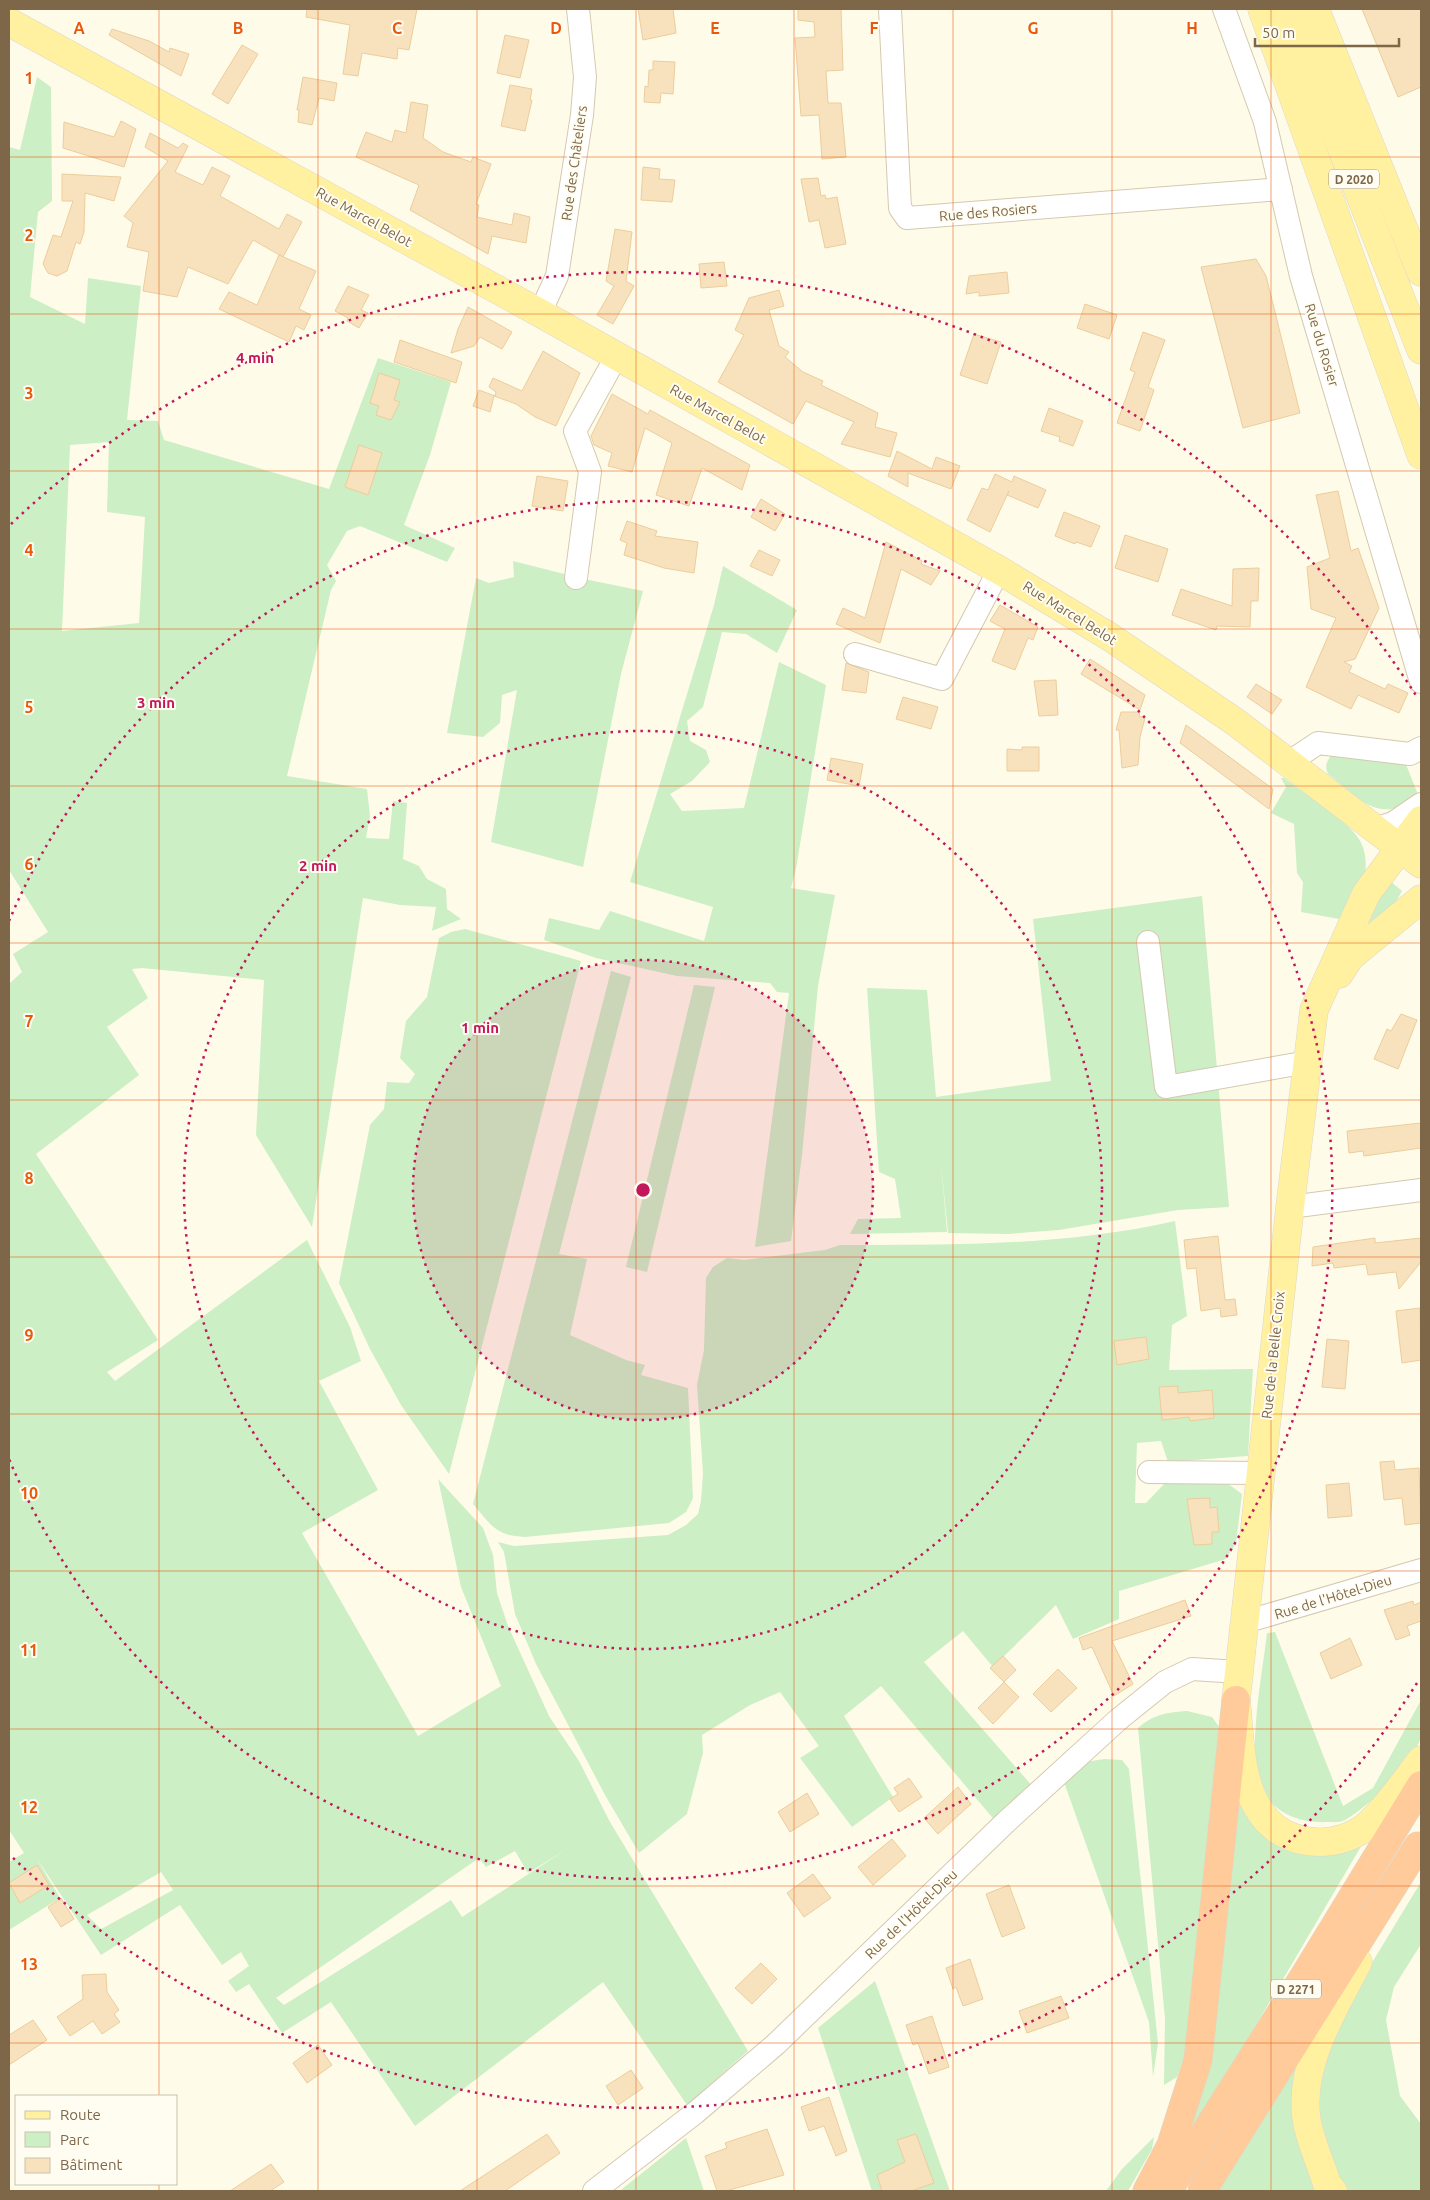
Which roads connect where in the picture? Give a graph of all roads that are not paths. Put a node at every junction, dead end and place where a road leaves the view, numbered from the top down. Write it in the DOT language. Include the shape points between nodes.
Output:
graph roads {
  1 [pos="578,9"];
  2 [pos="890,9"];
  3 [pos="1224,9"];
  4 [pos="1262,9"];
  5 [pos="1287,9"];
  6 [pos="1315,9"];
  7 [pos="9,22"];
  8 [pos="1386,181"];
  9 [pos="1281,189"];
  10 [pos="1421,252"];
  11 [pos="1421,272"];
  12 [pos="540,314"];
  13 [pos="1379,336"];
  14 [pos="1421,350"];
  15 [pos="616,357"];
  16 [pos="1421,440"];
  17 [pos="1421,455"];
  18 [pos="999,570"];
  19 [pos="576,578"];
  20 [pos="855,654"];
  21 [pos="1421,682"];
  22 [pos="1421,748"];
  23 [pos="1288,763"];
  24 [pos="1421,804"];
  25 [pos="1421,820"];
  26 [pos="1375,828"];
  27 [pos="1411,856"];
  28 [pos="1421,899"];
  29 [pos="1148,942"];
  30 [pos="1314,1010"];
  31 [pos="1308,1062"];
  32 [pos="1420,1190"];
  33 [pos="1290,1207"];
  34 [pos="1149,1472"];
  35 [pos="1260,1473"];
  36 [pos="1421,1570"];
  37 [pos="1245,1622"];
  38 [pos="1239,1672"];
  39 [pos="1236,1700"];
  40 [pos="1421,1760"];
  41 [pos="1421,1785"];
  42 [pos="1420,1843"];
  43 [pos="594,2191"];
  44 [pos="1147,2191"];
  45 [pos="1168,2191"];
  46 [pos="1202,2191"];
  47 [pos="1333,2191"];
  1 -- 12 [label="street, Rue des Châteliers" via="585,77 582,115 557,276"];
  2 -- 9 [label="street, Rue des Rosiers" via="900,208 907,218"];
  3 -- 9 [label="street, Rue du Rosier" via="1265,122"];
  4 -- 13 [label="main road"];
  5 -- 14 [label="main road, D 2020"];
  6 -- 8 [label="main road, D 2020"];
  7 -- 12 [label="main road, Rue Marcel Belot"];
  8 -- 10 [label="main road"];
  8 -- 11 [label="main road, D 2020"];
  9 -- 21 [label="street, Rue du Rosier" via="1301,276"];
  12 -- 15 [label="main road, Rue Marcel Belot"];
  13 -- 16 [label="main road"];
  13 -- 17 [label="main road"];
  15 -- 18 [label="main road, Rue Marcel Belot"];
  15 -- 19 [label="street" via="575,431 590,472"];
  18 -- 20 [label="street" via="942,679"];
  18 -- 23 [label="main road, Rue Marcel Belot" via="1110,637 1234,721"];
  22 -- 23 [label="street" via="1410,754 1318,743"];
  23 -- 26 [label="main road, Rue Marcel Belot"];
  24 -- 26 [label="street" via="1398,820"];
  25 -- 27 [label="main road, Rue de la Belle Croix"];
  26 -- 27 [label="main road, Rue Marcel Belot"];
  27 -- 30 [label="main road, Rue de la Belle Croix" via="1366,894"];
  28 -- 30 [label="main road, Rue de la Belle Croix" via="1350,957"];
  29 -- 31 [label="street" via="1166,1087"];
  30 -- 31 [label="main road, Rue de la Belle Croix"];
  31 -- 33 [label="main road, Rue de la Belle Croix"];
  32 -- 33 [label="street"];
  33 -- 35 [label="main road, Rue de la Belle Croix"];
  34 -- 35 [label="street"];
  35 -- 37 [label="main road, Rue de la Belle Croix"];
  36 -- 37 [label="street, Rue de l'Hôtel-Dieu"];
  37 -- 38 [label="main road, Rue de la Belle Croix"];
  38 -- 39 [label="main road, Rue de la Belle Croix"];
  38 -- 43 [label="street, Rue de l'Hôtel-Dieu" via="1192,1669 1178,1674 1152,1692 1006,1822 776,2044"];
  39 -- 40 [label="main road, Rue de la Belle Croix" via="1246,1778 1257,1808 1272,1826 1297,1840 1320,1843 1360,1832 1392,1800"];
  39 -- 44 [label="highway" via="1198,2060 1171,2145"];
  41 -- 45 [label="highway, D 2271"];
  42 -- 46 [label="highway, D 2271"];
  42 -- 47 [label="main road" via="1317,2040 1307,2084 1307,2121 1327,2184"];
}
